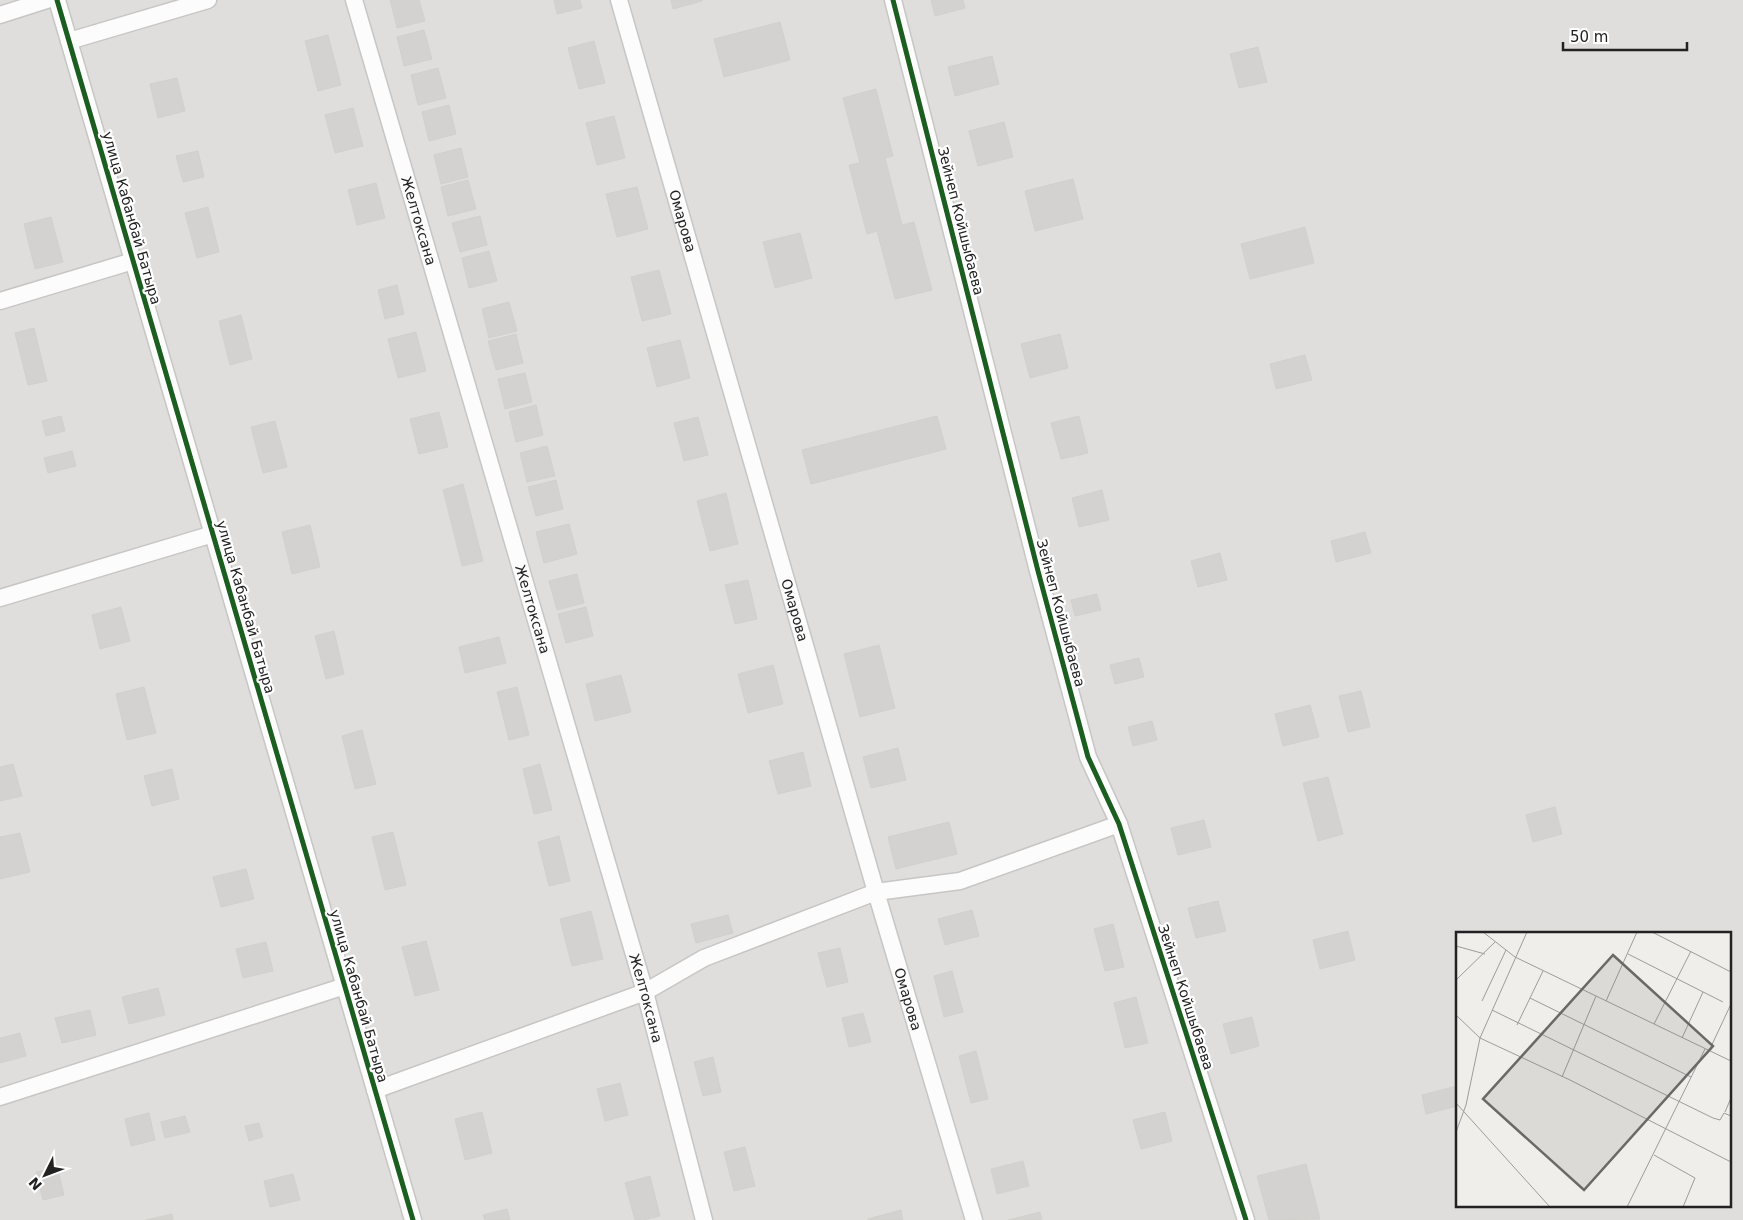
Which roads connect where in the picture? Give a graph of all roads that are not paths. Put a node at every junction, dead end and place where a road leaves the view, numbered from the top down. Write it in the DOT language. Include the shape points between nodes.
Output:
graph roads {
  1 [pos="47,0"];
  2 [pos="57,0"];
  3 [pos="208,0"];
  4 [pos="354,0"];
  5 [pos="619,0"];
  6 [pos="893,0"];
  7 [pos="0,15"];
  8 [pos="69,41"];
  9 [pos="133,261"];
  10 [pos="0,301"];
  11 [pos="212,534"];
  12 [pos="0,598"];
  13 [pos="1119,824"];
  14 [pos="876,892"];
  15 [pos="345,986"];
  16 [pos="645,992"];
  17 [pos="375,1090"];
  18 [pos="0,1097"];
  19 [pos="413,1220"];
  20 [pos="704,1220"];
  21 [pos="974,1220"];
  22 [pos="1246,1220"];
  1 -- 7 [label="street"];
  2 -- 8 [label="street, улица Кабанбай Батыра"];
  3 -- 8 [label="street"];
  4 -- 16 [label="street, Желтоксана"];
  5 -- 14 [label="street, Омарова"];
  6 -- 13 [label="street, Зейнеп Койшыбаева" via="1035,562 1088,757"];
  8 -- 9 [label="street, улица Кабанбай Батыра"];
  9 -- 10 [label="street"];
  9 -- 11 [label="street, улица Кабанбай Батыра"];
  11 -- 12 [label="street"];
  11 -- 15 [label="street, улица Кабанбай Батыра"];
  13 -- 14 [label="street" via="960,880"];
  13 -- 22 [label="street, Зейнеп Койшыбаева"];
  14 -- 16 [label="street" via="704,958"];
  14 -- 21 [label="street, Омарова"];
  15 -- 17 [label="street, улица Кабанбай Батыра"];
  15 -- 18 [label="street"];
  16 -- 17 [label="street"];
  16 -- 20 [label="street, Желтоксана"];
  17 -- 19 [label="street, улица Кабанбай Батыра"];
}
